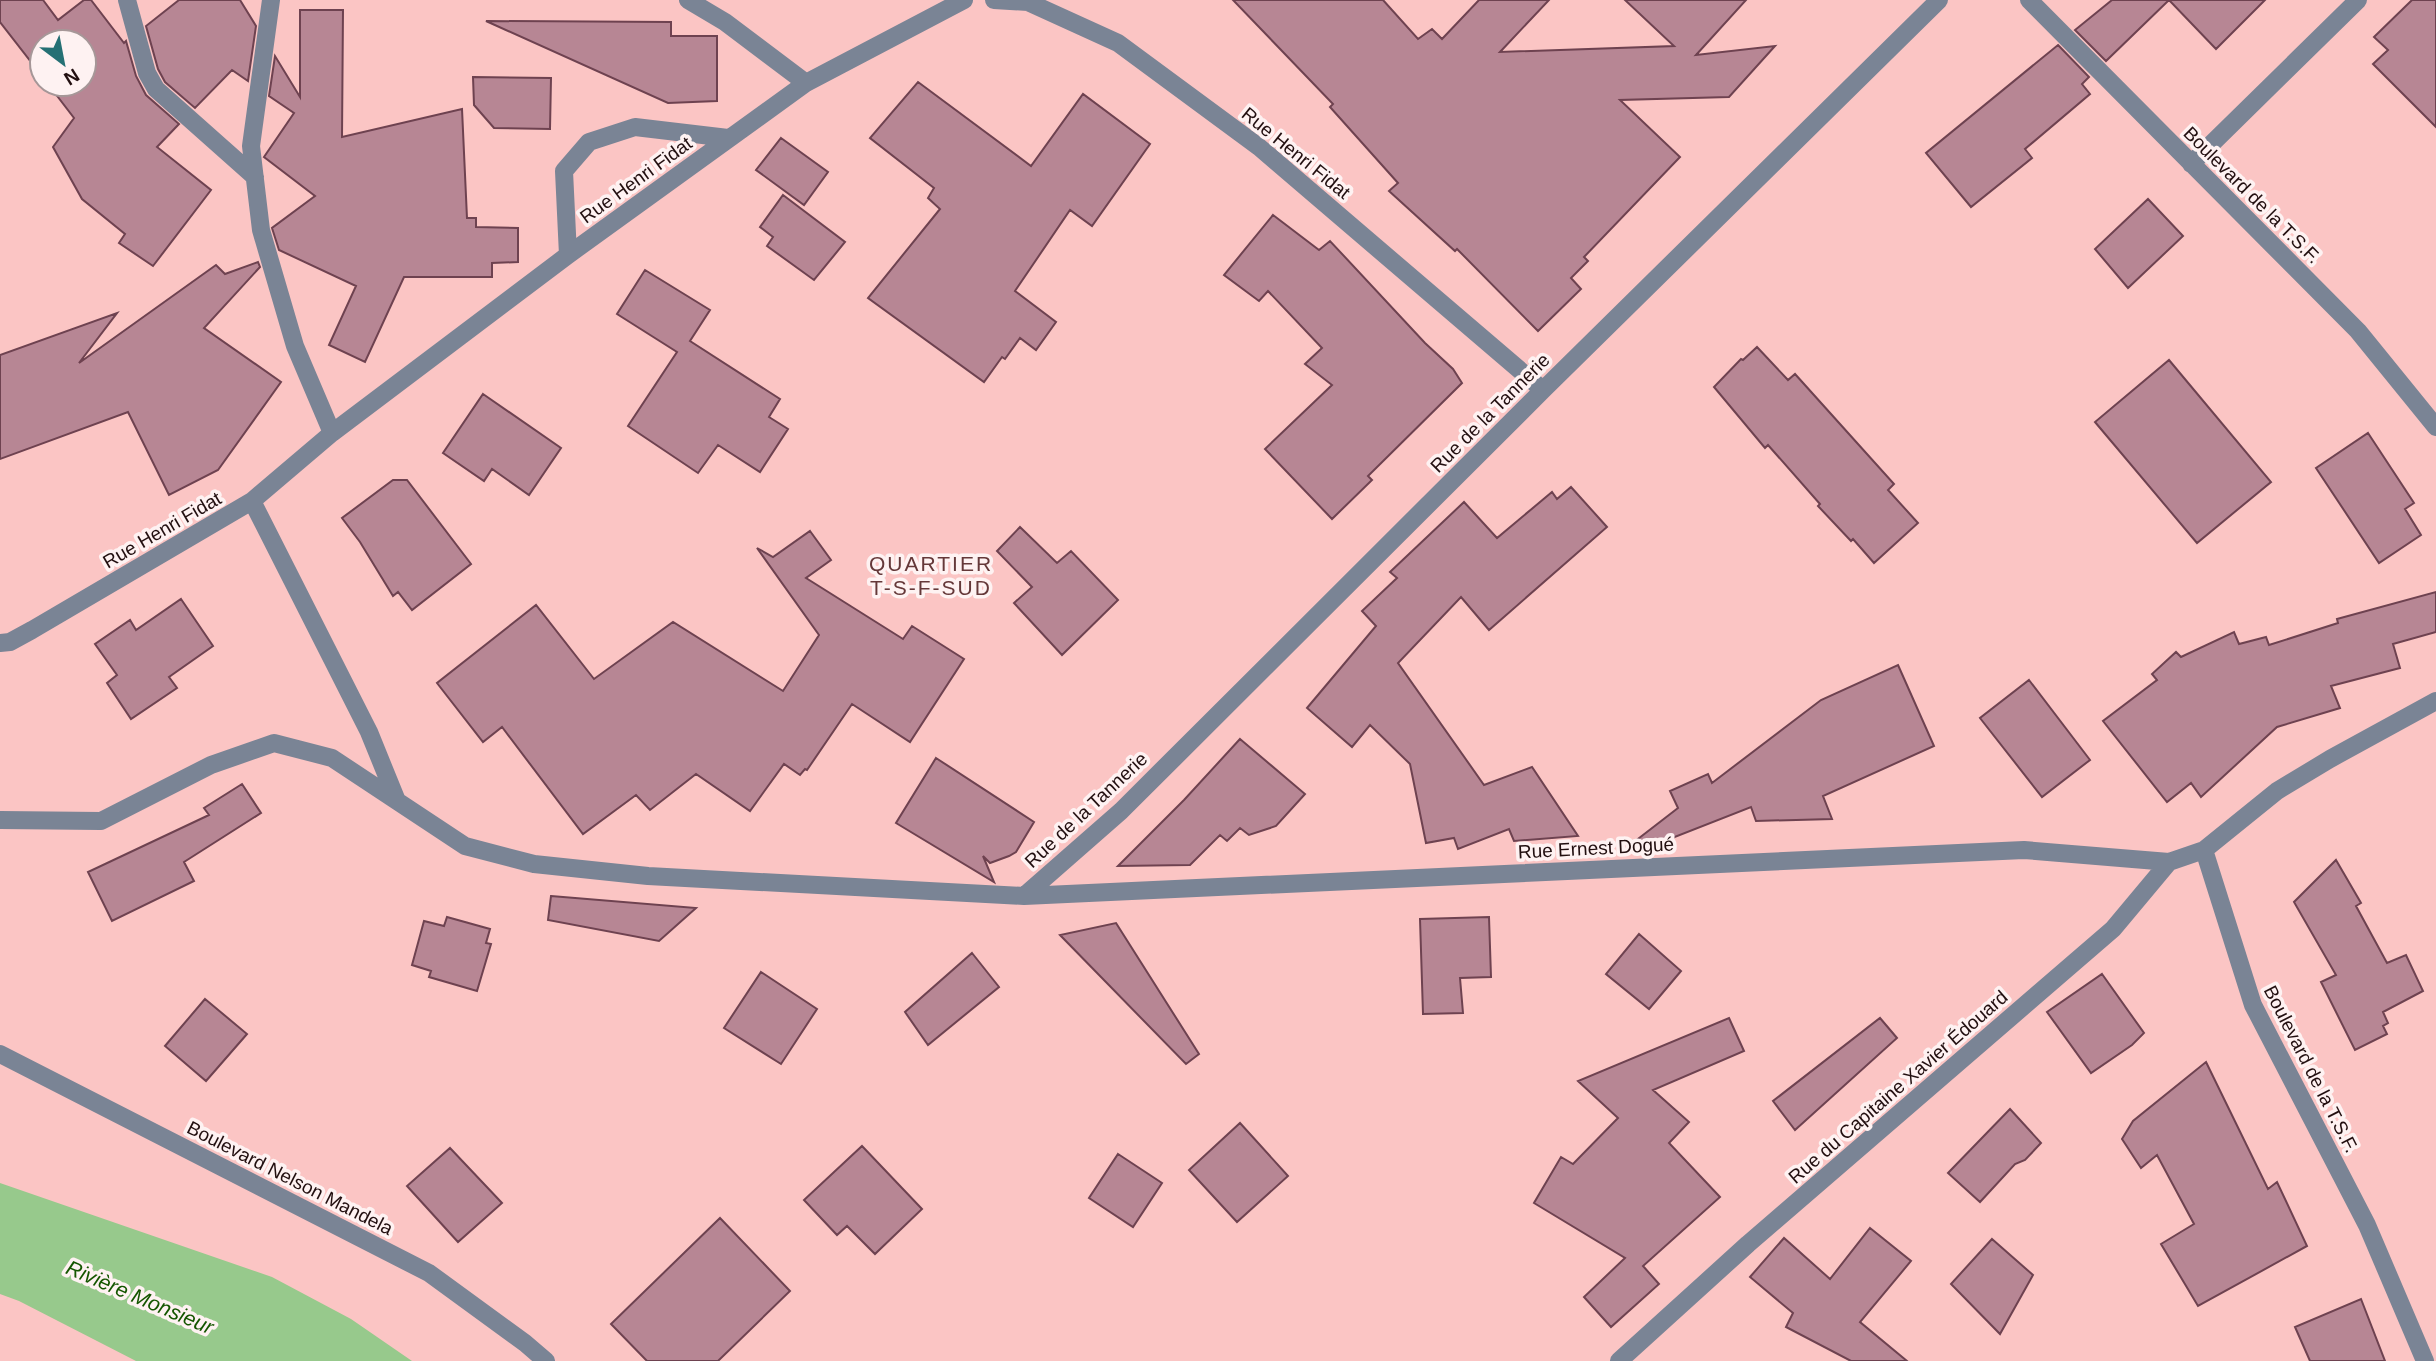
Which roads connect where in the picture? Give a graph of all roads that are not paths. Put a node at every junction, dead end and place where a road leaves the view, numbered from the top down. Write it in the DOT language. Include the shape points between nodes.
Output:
graph roads {
  1 [pos="127,0"];
  2 [pos="271,0"];
  3 [pos="688,0"];
  4 [pos="964,0"];
  5 [pos="994,0"];
  6 [pos="1939,0"];
  7 [pos="2029,0"];
  8 [pos="2358,0"];
  9 [pos="806,83"];
  10 [pos="728,138"];
  11 [pos="2191,164"];
  12 [pos="255,177"];
  13 [pos="568,255"];
  14 [pos="1542,390"];
  15 [pos="2436,427"];
  16 [pos="332,433"];
  17 [pos="252,501"];
  18 [pos="0,643"];
  19 [pos="2436,701"];
  20 [pos="397,801"];
  21 [pos="0,820"];
  22 [pos="2204,850"];
  23 [pos="2169,862"];
  24 [pos="1024,896"];
  25 [pos="0,1054"];
  26 [pos="546,1361"];
  27 [pos="1619,1361"];
  28 [pos="2425,1361"];
  1 -- 12 [label="street" via="147,73 156,89"];
  2 -- 12 [label="street" via="251,146"];
  3 -- 9 [label="street"];
  4 -- 9 [label="street, Rue Henri Fidat"];
  5 -- 14 [label="street, Rue Henri Fidat" via="1028,2 1118,43 1259,147"];
  6 -- 14 [label="street, Rue de la Tannerie"];
  7 -- 11 [label="street, Boulevard de la T.S.F."];
  8 -- 11 [label="street"];
  9 -- 10 [label="street, Rue Henri Fidat"];
  10 -- 13 [label="street, Rue Henri Fidat"];
  10 -- 13 [label="street, Rue Henri Fidat" via="635,128 589,142 564,171"];
  11 -- 15 [label="street, Boulevard de la T.S.F." via="2358,331"];
  12 -- 16 [label="street" via="261,230 295,346"];
  13 -- 16 [label="street, Rue Henri Fidat"];
  14 -- 24 [label="street, Rue de la Tannerie" via="1121,811"];
  16 -- 17 [label="street, Rue Henri Fidat"];
  17 -- 18 [label="street, Rue Henri Fidat" via="32,630"];
  17 -- 20 [label="street" via="369,732"];
  19 -- 22 [label="street" via="2277,792"];
  20 -- 21 [label="street, Rue de la Tannerie" via="332,758 274,743 211,765 101,821"];
  20 -- 24 [label="street, Rue de la Tannerie" via="465,846 534,864 649,876"];
  22 -- 23 [label="street"];
  22 -- 28 [label="street, Boulevard de la T.S.F." via="2253,1005 2367,1224"];
  23 -- 24 [label="street, Rue Ernest Dogué" via="2024,850"];
  23 -- 27 [label="street, Rue du Capitaine Xavier Édouard" via="2113,929"];
  25 -- 26 [label="street, Boulevard Nelson Mandela" via="429,1272"];
}
